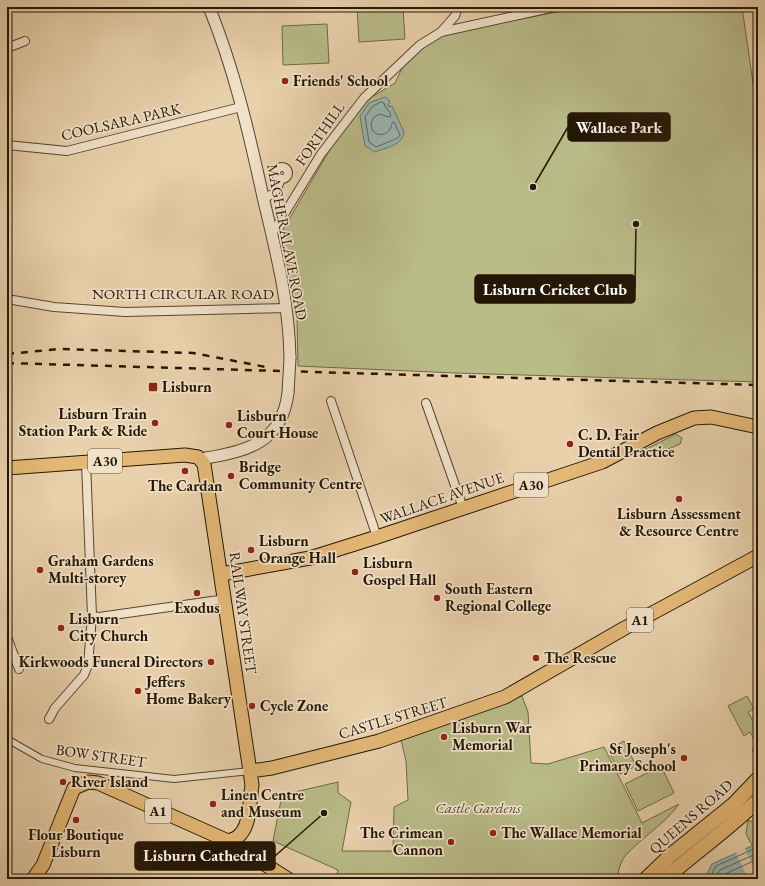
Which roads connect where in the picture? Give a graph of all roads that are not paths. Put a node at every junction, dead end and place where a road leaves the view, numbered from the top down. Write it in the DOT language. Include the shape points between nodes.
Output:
graph roads {
  1 [pos="209,7"];
  2 [pos="458,7"];
  3 [pos="555,7"];
  4 [pos="441,32"];
  5 [pos="24,42"];
  6 [pos="7,48"];
  7 [pos="241,107"];
  8 [pos="7,145"];
  9 [pos="281,179"];
  10 [pos="264,198"];
  11 [pos="272,234"];
  12 [pos="7,299"];
  13 [pos="287,308"];
  14 [pos="331,401"];
  15 [pos="426,403"];
  16 [pos="758,427"];
  17 [pos="202,460"];
  18 [pos="86,462"];
  19 [pos="7,468"];
  20 [pos="463,508"];
  21 [pos="377,537"];
  22 [pos="758,556"];
  23 [pos="222,574"];
  24 [pos="226,599"];
  25 [pos="92,616"];
  26 [pos="7,637"];
  27 [pos="19,669"];
  28 [pos="49,719"];
  29 [pos="7,739"];
  30 [pos="269,768"];
  31 [pos="250,771"];
  32 [pos="758,779"];
  33 [pos="252,785"];
  34 [pos="758,800"];
  35 [pos="228,841"];
  36 [pos="43,865"];
  37 [pos="33,879"];
  38 [pos="45,879"];
  39 [pos="288,879"];
  40 [pos="646,879"];
  41 [pos="665,879"];
  1 -- 7 [label="street, MAGHERALAVE ROAD"];
  2 -- 4 [label="street, FORTHILL" via="455,16"];
  3 -- 4 [label="street, FORTHILL"];
  4 -- 11 [label="street, FORTHILL" via="420,45 364,98 321,154"];
  5 -- 6 [label="street"];
  7 -- 8 [label="street, COOLSARA PARK" via="67,151"];
  7 -- 10 [label="street, MAGHERALAVE ROAD"];
  9 -- 10 [label="street" via="274,193"];
  10 -- 11 [label="street, MAGHERALAVE ROAD"];
  11 -- 13 [label="street, MAGHERALAVE ROAD"];
  12 -- 13 [label="street, NORTH CIRCULAR ROAD" via="54,307 125,312"];
  13 -- 17 [label="street, MAGHERALAVE ROAD, bridge" via="290,358 288,393 287,405 278,425 263,441 246,450"];
  14 -- 21 [label="street"];
  15 -- 20 [label="street"];
  16 -- 20 [label="main road, WALLACE AVENUE / A30" via="711,417 694,418 656,433 602,462"];
  17 -- 18 [label="main road, A30" via="185,455"];
  17 -- 23 [label="main road, RAILWAY STREET" via="206,471"];
  18 -- 19 [label="main road, A30"];
  18 -- 25 [label="street"];
  20 -- 21 [label="main road, WALLACE AVENUE / A30"];
  21 -- 23 [label="main road, WALLACE AVENUE / A30" via="310,558"];
  22 -- 30 [label="main road, CASTLE STREET / A1" via="621,630 524,687 483,706 379,741"];
  23 -- 24 [label="main road, RAILWAY STREET"];
  24 -- 25 [label="street"];
  24 -- 31 [label="main road, RAILWAY STREET"];
  25 -- 28 [label="street" via="88,665 84,675 55,708"];
  26 -- 27 [label="street"];
  29 -- 31 [label="street, BOW STREET / A1" via="42,759 69,767 174,779"];
  30 -- 31 [label="main road, CASTLE STREET / A1"];
  30 -- 33 [label="main road"];
  31 -- 33 [label="main road, RAILWAY STREET"];
  32 -- 40 [label="highway, QUEENS ROAD" via="733,806 671,855"];
  33 -- 35 [label="main road, RAILWAY STREET" via="247,823 237,838"];
  34 -- 41 [label="highway, QUEENS ROAD"];
  35 -- 36 [label="main road, A1" via="98,783 88,782 77,785 72,793"];
  35 -- 39 [label="main road"];
  36 -- 37 [label="main road, A1"];
  36 -- 38 [label="main road"];
}
